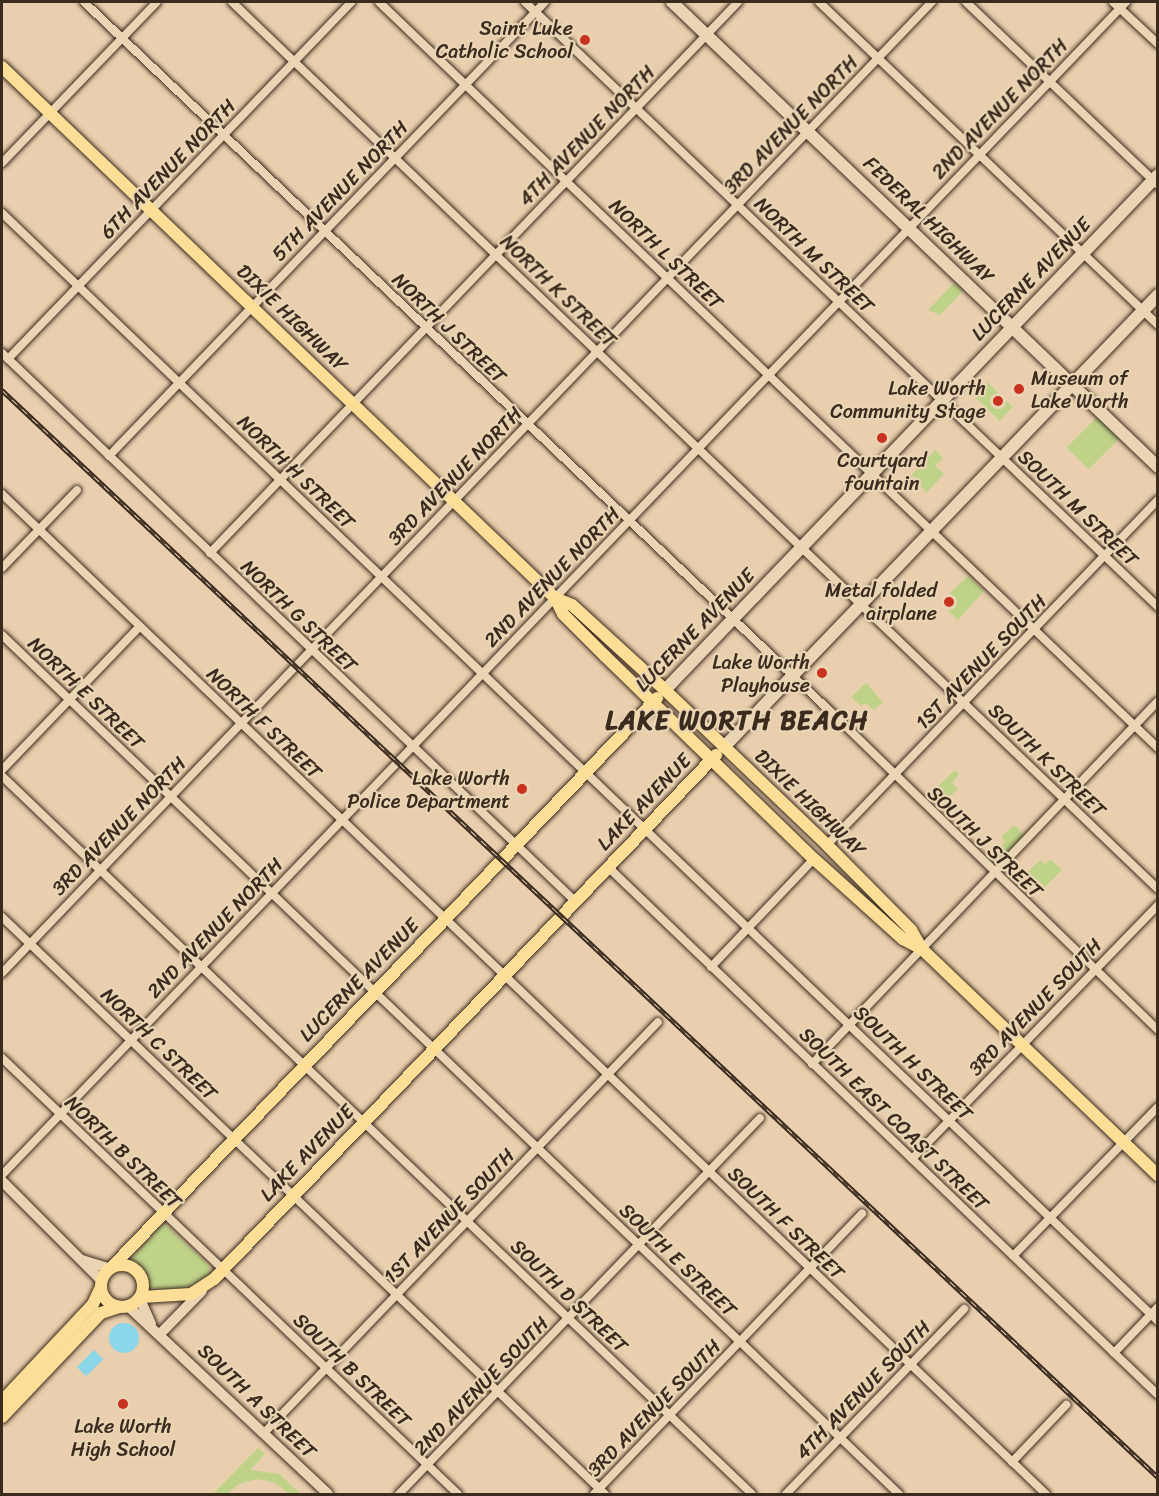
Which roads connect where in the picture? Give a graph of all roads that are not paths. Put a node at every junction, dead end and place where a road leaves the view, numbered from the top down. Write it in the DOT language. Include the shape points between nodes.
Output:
graph roads {
  1 [pos="84,2"];
  2 [pos="157,2"];
  3 [pos="232,2"];
  4 [pos="351,2"];
  5 [pos="379,2"];
  6 [pos="525,2"];
  7 [pos="545,2"];
  8 [pos="672,2"];
  9 [pos="738,2"];
  10 [pos="819,2"];
  11 [pos="932,2"];
  12 [pos="966,2"];
  13 [pos="1120,4"];
  14 [pos="536,11"];
  15 [pos="706,34"];
  16 [pos="122,38"];
  17 [pos="1158,44"];
  18 [pos="878,58"];
  19 [pos="294,61"];
  20 [pos="2,67"];
  21 [pos="1049,81"];
  22 [pos="465,85"];
  23 [pos="636,108"];
  24 [pos="50,113"];
  25 [pos="808,131"];
  26 [pos="224,135"];
  27 [pos="979,155"];
  28 [pos="395,158"];
  29 [pos="2,163"];
  30 [pos="1156,180"];
  31 [pos="566,181"];
  32 [pos="737,205"];
  33 [pos="150,210"];
  34 [pos="2,213"];
  35 [pos="909,228"];
  36 [pos="324,231"];
  37 [pos="1082,254"];
  38 [pos="496,255"];
  39 [pos="667,278"];
  40 [pos="78,286"];
  41 [pos="1158,295"];
  42 [pos="838,302"];
  43 [pos="252,307"];
  44 [pos="1142,311"];
  45 [pos="1158,326"];
  46 [pos="425,328"];
  47 [pos="1012,328"];
  48 [pos="597,351"];
  49 [pos="5,356"];
  50 [pos="768,375"];
  51 [pos="179,383"];
  52 [pos="1072,384"];
  53 [pos="942,400"];
  54 [pos="353,404"];
  55 [pos="526,425"];
  56 [pos="698,448"];
  57 [pos="109,456"];
  58 [pos="1001,457"];
  59 [pos="1158,467"];
  60 [pos="871,474"];
  61 [pos="280,479"];
  62 [pos="77,490"];
  63 [pos="2,494"];
  64 [pos="1158,500"];
  65 [pos="454,501"];
  66 [pos="629,520"];
  67 [pos="39,530"];
  68 [pos="931,531"];
  69 [pos="801,547"];
  70 [pos="210,553"];
  71 [pos="1104,556"];
  72 [pos="2,568"];
  73 [pos="381,576"];
  74 [pos="555,598"];
  75 [pos="861,604"];
  76 [pos="1158,607"];
  77 [pos="732,618"];
  78 [pos="140,626"];
  79 [pos="1034,630"];
  80 [pos="2,635"];
  81 [pos="310,649"];
  82 [pos="482,673"];
  83 [pos="793,676"];
  84 [pos="665,690"];
  85 [pos="69,700"];
  86 [pos="1158,701"];
  87 [pos="964,703"];
  88 [pos="652,704"];
  89 [pos="240,723"];
  90 [pos="1134,726"];
  91 [pos="412,746"];
  92 [pos="724,747"];
  93 [pos="1158,748"];
  94 [pos="712,760"];
  95 [pos="2,770"];
  96 [pos="585,772"];
  97 [pos="2,776"];
  98 [pos="894,776"];
  99 [pos="170,796"];
  100 [pos="1064,799"];
  101 [pos="342,820"];
  102 [pos="645,829"];
  103 [pos="515,845"];
  104 [pos="827,845"];
  105 [pos="814,859"];
  106 [pos="608,867"];
  107 [pos="100,870"];
  108 [pos="993,873"];
  109 [pos="1158,889"];
  110 [pos="271,893"];
  111 [pos="575,901"];
  112 [pos="1158,905"];
  113 [pos="2,916"];
  114 [pos="445,919"];
  115 [pos="748,928"];
  116 [pos="30,943"];
  117 [pos="922,949"];
  118 [pos="201,967"];
  119 [pos="711,967"];
  120 [pos="1095,969"];
  121 [pos="2,973"];
  122 [pos="504,976"];
  123 [pos="374,992"];
  124 [pos="658,1022"];
  125 [pos="849,1025"];
  126 [pos="1158,1030"];
  127 [pos="130,1040"];
  128 [pos="1022,1045"];
  129 [pos="434,1049"];
  130 [pos="2,1058"];
  131 [pos="812,1064"];
  132 [pos="304,1066"];
  133 [pos="608,1075"];
  134 [pos="1158,1107"];
  135 [pos="60,1114"];
  136 [pos="760,1118"];
  137 [pos="949,1120"];
  138 [pos="363,1122"];
  139 [pos="234,1139"];
  140 [pos="1124,1142"];
  141 [pos="537,1148"];
  142 [pos="912,1159"];
  143 [pos="709,1172"];
  144 [pos="2,1175"];
  145 [pos="1158,1175"];
  146 [pos="2,1181"];
  147 [pos="293,1196"];
  148 [pos="163,1213"];
  149 [pos="862,1214"];
  150 [pos="1050,1217"];
  151 [pos="467,1222"];
  152 [pos="638,1245"];
  153 [pos="1013,1256"];
  154 [pos="82,1260"];
  155 [pos="111,1268"];
  156 [pos="810,1268"];
  157 [pos="223,1270"];
  158 [pos="101,1284"];
  159 [pos="208,1284"];
  160 [pos="397,1295"];
  161 [pos="141,1298"];
  162 [pos="124,1306"];
  163 [pos="1158,1306"];
  164 [pos="964,1309"];
  165 [pos="1150,1314"];
  166 [pos="568,1318"];
  167 [pos="1158,1321"];
  168 [pos="156,1330"];
  169 [pos="739,1342"];
  170 [pos="1114,1353"];
  171 [pos="910,1365"];
  172 [pos="326,1368"];
  173 [pos="498,1392"];
  174 [pos="1158,1395"];
  175 [pos="2,1401"];
  176 [pos="1066,1405"];
  177 [pos="669,1415"];
  178 [pos="2,1417"];
  179 [pos="264,1433"];
  180 [pos="840,1438"];
  181 [pos="1012,1462"];
  182 [pos="427,1465"];
  183 [pos="599,1493"];
  184 [pos="328,1494"];
  185 [pos="399,1494"];
  186 [pos="458,1494"];
  187 [pos="752,1494"];
  188 [pos="786,1494"];
  189 [pos="899,1494"];
  190 [pos="1046,1494"];
  1 -- 16 [label="street, NORTH J STREET"];
  2 -- 16 [label="street"];
  3 -- 19 [label="street, NORTH K STREET"];
  4 -- 19 [label="street, 6TH AVENUE NORTH"];
  5 -- 22 [label="street, NORTH L STREET"];
  6 -- 14 [label="street, NORTH M STREET"];
  7 -- 14 [label="street, 5TH AVENUE NORTH"];
  8 -- 15 [label="main road, FEDERAL HIGHWAY"];
  9 -- 15 [label="street, 4TH AVENUE NORTH"];
  10 -- 18 [label="street"];
  11 -- 18 [label="street, 3RD AVENUE NORTH"];
  12 -- 21 [label="street"];
  13 -- 17 [label="street"];
  13 -- 21 [label="street, 2ND AVENUE NORTH"];
  14 -- 22 [label="street, 5TH AVENUE NORTH"];
  14 -- 23 [label="street, NORTH M STREET"];
  15 -- 23 [label="street, 4TH AVENUE NORTH"];
  15 -- 25 [label="main road, FEDERAL HIGHWAY"];
  16 -- 24 [label="street"];
  16 -- 26 [label="street, NORTH J STREET"];
  18 -- 25 [label="street, 3RD AVENUE NORTH"];
  18 -- 27 [label="street"];
  19 -- 26 [label="street, 6TH AVENUE NORTH"];
  19 -- 28 [label="street, NORTH K STREET"];
  20 -- 24 [label="main road, DIXIE HIGHWAY"];
  21 -- 27 [label="street, 2ND AVENUE NORTH"];
  21 -- 30 [label="street"];
  22 -- 28 [label="street, 5TH AVENUE NORTH"];
  22 -- 31 [label="street, NORTH L STREET"];
  23 -- 31 [label="street, 4TH AVENUE NORTH"];
  23 -- 32 [label="street, NORTH M STREET"];
  24 -- 29 [label="street"];
  24 -- 33 [label="main road, DIXIE HIGHWAY"];
  25 -- 32 [label="street, 3RD AVENUE NORTH"];
  25 -- 35 [label="main road, FEDERAL HIGHWAY"];
  26 -- 33 [label="street, 6TH AVENUE NORTH"];
  26 -- 36 [label="street, NORTH J STREET"];
  27 -- 35 [label="street, 2ND AVENUE NORTH"];
  27 -- 37 [label="street"];
  28 -- 36 [label="street, 5TH AVENUE NORTH"];
  28 -- 38 [label="street, NORTH K STREET"];
  30 -- 37 [label="main road, LUCERNE AVENUE"];
  31 -- 38 [label="street, 4TH AVENUE NORTH"];
  31 -- 39 [label="street, NORTH L STREET"];
  32 -- 39 [label="street, 3RD AVENUE NORTH"];
  32 -- 42 [label="street, NORTH M STREET"];
  33 -- 40 [label="street, 6TH AVENUE NORTH"];
  33 -- 43 [label="main road, DIXIE HIGHWAY"];
  34 -- 40 [label="street, NORTH H STREET"];
  35 -- 42 [label="street, 2ND AVENUE NORTH"];
  35 -- 47 [label="main road, FEDERAL HIGHWAY"];
  36 -- 43 [label="street, 5TH AVENUE NORTH"];
  36 -- 46 [label="street, NORTH J STREET"];
  37 -- 44 [label="street"];
  37 -- 47 [label="main road, LUCERNE AVENUE"];
  38 -- 46 [label="street, 4TH AVENUE NORTH"];
  38 -- 48 [label="street, NORTH K STREET"];
  39 -- 48 [label="street, 3RD AVENUE NORTH"];
  39 -- 50 [label="street, NORTH L STREET"];
  40 -- 49 [label="street, 6TH AVENUE NORTH"];
  40 -- 51 [label="street, NORTH H STREET"];
  41 -- 44 [label="main road, LAKE AVENUE"];
  42 -- 50 [label="street, 2ND AVENUE NORTH"];
  42 -- 53 [label="street, NORTH M STREET"];
  43 -- 51 [label="street, 5TH AVENUE NORTH"];
  43 -- 54 [label="main road, DIXIE HIGHWAY"];
  44 -- 45 [label="street"];
  44 -- 52 [label="main road, LAKE AVENUE"];
  46 -- 54 [label="street, 4TH AVENUE NORTH"];
  46 -- 55 [label="street, NORTH J STREET"];
  47 -- 52 [label="main road, FEDERAL HIGHWAY"];
  47 -- 53 [label="main road, LUCERNE AVENUE"];
  48 -- 55 [label="street, 3RD AVENUE NORTH"];
  48 -- 56 [label="street, NORTH K STREET"];
  49 -- 57 [label="street, NORTH G STREET"];
  50 -- 56 [label="street, 2ND AVENUE NORTH"];
  50 -- 60 [label="street, NORTH L STREET"];
  51 -- 57 [label="street, 5TH AVENUE NORTH"];
  51 -- 61 [label="street, NORTH H STREET"];
  52 -- 58 [label="main road, LAKE AVENUE"];
  52 -- 59 [label="main road, FEDERAL HIGHWAY"];
  53 -- 58 [label="street, NORTH M STREET"];
  53 -- 60 [label="main road, LUCERNE AVENUE"];
  54 -- 61 [label="street, 4TH AVENUE NORTH"];
  54 -- 65 [label="main road, DIXIE HIGHWAY"];
  55 -- 65 [label="street, 3RD AVENUE NORTH"];
  55 -- 66 [label="street, NORTH J STREET"];
  56 -- 66 [label="street, 2ND AVENUE NORTH"];
  56 -- 69 [label="street, NORTH K STREET"];
  57 -- 70 [label="street, NORTH G STREET"];
  58 -- 68 [label="main road, LAKE AVENUE"];
  58 -- 71 [label="street, SOUTH M STREET"];
  60 -- 68 [label="street, NORTH L STREET"];
  60 -- 69 [label="main road, LUCERNE AVENUE"];
  61 -- 70 [label="street, 4TH AVENUE NORTH"];
  61 -- 73 [label="street, NORTH H STREET"];
  62 -- 67 [label="street"];
  63 -- 67 [label="street, NORTH F STREET"];
  64 -- 71 [label="street, 1ST AVENUE SOUTH"];
  65 -- 73 [label="street, 3RD AVENUE NORTH"];
  65 -- 74 [label="main road, DIXIE HIGHWAY"];
  66 -- 74 [label="street, 2ND AVENUE NORTH"];
  66 -- 77 [label="street, NORTH J STREET"];
  67 -- 72 [label="street"];
  67 -- 78 [label="street, NORTH F STREET"];
  68 -- 75 [label="main road, LAKE AVENUE"];
  68 -- 79 [label="street, NORTH L STREET"];
  69 -- 75 [label="street, NORTH K STREET"];
  69 -- 77 [label="main road, LUCERNE AVENUE"];
  70 -- 81 [label="street, NORTH G STREET"];
  71 -- 76 [label="street, SOUTH M STREET"];
  71 -- 79 [label="street, 1ST AVENUE SOUTH"];
  73 -- 81 [label="street, 3RD AVENUE NORTH"];
  73 -- 82 [label="street, NORTH H STREET"];
  74 -- 82 [label="street, 2ND AVENUE NORTH"];
  74 -- 84 [label="main road, DIXIE HIGHWAY" via="572,605"];
  74 -- 88 [label="main road, DIXIE HIGHWAY" via="563,614"];
  75 -- 83 [label="main road, LAKE AVENUE"];
  75 -- 87 [label="street, SOUTH K STREET"];
  77 -- 83 [label="street, NORTH J STREET"];
  77 -- 84 [label="main road, LUCERNE AVENUE"];
  78 -- 85 [label="street"];
  78 -- 89 [label="street, NORTH F STREET"];
  79 -- 87 [label="street, 1ST AVENUE SOUTH"];
  79 -- 90 [label="street, NORTH L STREET"];
  80 -- 85 [label="street, NORTH E STREET"];
  81 -- 89 [label="street, 3RD AVENUE NORTH"];
  81 -- 91 [label="street, NORTH G STREET"];
  82 -- 91 [label="street, 2ND AVENUE NORTH"];
  82 -- 96 [label="street, NORTH H STREET"];
  83 -- 92 [label="main road, LAKE AVENUE"];
  83 -- 98 [label="street, SOUTH J STREET"];
  84 -- 88 [label="main road, LUCERNE AVENUE"];
  84 -- 92 [label="main road, DIXIE HIGHWAY"];
  85 -- 95 [label="street"];
  85 -- 99 [label="street, NORTH E STREET"];
  86 -- 90 [label="street"];
  87 -- 98 [label="street, 1ST AVENUE SOUTH"];
  87 -- 100 [label="street, SOUTH K STREET"];
  88 -- 94 [label="main road, DIXIE HIGHWAY"];
  88 -- 96 [label="main road, LUCERNE AVENUE"];
  89 -- 99 [label="street, 3RD AVENUE NORTH"];
  89 -- 101 [label="street, NORTH F STREET"];
  90 -- 93 [label="street, NORTH L STREET"];
  90 -- 100 [label="street"];
  91 -- 101 [label="street, 2ND AVENUE NORTH"];
  91 -- 103 [label="street, NORTH G STREET"];
  92 -- 94 [label="main road, LAKE AVENUE"];
  92 -- 104 [label="main road, DIXIE HIGHWAY"];
  94 -- 102 [label="main road, LAKE AVENUE"];
  94 -- 105 [label="main road, DIXIE HIGHWAY"];
  96 -- 102 [label="street, NORTH H STREET"];
  96 -- 103 [label="main road, LUCERNE AVENUE"];
  97 -- 107 [label="street, SOUTH D STREET"];
  98 -- 104 [label="street, 1ST AVENUE SOUTH"];
  98 -- 108 [label="street, SOUTH J STREET"];
  99 -- 107 [label="street, 3RD AVENUE NORTH"];
  99 -- 110 [label="street, NORTH E STREET"];
  100 -- 108 [label="street"];
  100 -- 109 [label="street, SOUTH K STREET"];
  101 -- 110 [label="street, 2ND AVENUE NORTH"];
  101 -- 114 [label="street, NORTH F STREET"];
  102 -- 106 [label="main road, LAKE AVENUE"];
  102 -- 115 [label="street, SOUTH H STREET"];
  103 -- 111 [label="street, NORTH G STREET"];
  103 -- 114 [label="main road, LUCERNE AVENUE"];
  104 -- 117 [label="main road, DIXIE HIGHWAY" via="911,930"];
  105 -- 115 [label="street"];
  105 -- 117 [label="main road, DIXIE HIGHWAY" via="903,939"];
  106 -- 111 [label="main road, LAKE AVENUE"];
  106 -- 119 [label="street, SOUTH EAST COAST STREET"];
  107 -- 116 [label="street, 3RD AVENUE NORTH"];
  107 -- 118 [label="street, SOUTH D STREET"];
  108 -- 117 [label="street"];
  108 -- 120 [label="street, SOUTH J STREET"];
  110 -- 118 [label="street, 2ND AVENUE NORTH"];
  110 -- 123 [label="street, NORTH E STREET"];
  111 -- 122 [label="main road, LAKE AVENUE"];
  112 -- 120 [label="street, 3RD AVENUE SOUTH"];
  113 -- 116 [label="street, NORTH C STREET"];
  114 -- 122 [label="street, NORTH F STREET"];
  114 -- 123 [label="main road, LUCERNE AVENUE"];
  115 -- 119 [label="street"];
  115 -- 125 [label="street, SOUTH H STREET"];
  116 -- 121 [label="street, 3RD AVENUE NORTH"];
  116 -- 127 [label="street, NORTH C STREET"];
  117 -- 125 [label="street"];
  117 -- 128 [label="main road, DIXIE HIGHWAY"];
  118 -- 127 [label="street, 2ND AVENUE NORTH"];
  118 -- 132 [label="street, SOUTH D STREET"];
  119 -- 131 [label="street, SOUTH EAST COAST STREET"];
  120 -- 126 [label="street, SOUTH J STREET"];
  120 -- 128 [label="street, 3RD AVENUE SOUTH"];
  122 -- 129 [label="main road, LAKE AVENUE"];
  122 -- 133 [label="street, SOUTH F STREET"];
  123 -- 129 [label="street, NORTH E STREET"];
  123 -- 132 [label="main road, LUCERNE AVENUE"];
  124 -- 133 [label="street, 1ST AVENUE SOUTH"];
  125 -- 131 [label="street"];
  125 -- 137 [label="street, SOUTH H STREET"];
  127 -- 135 [label="street, 2ND AVENUE NORTH"];
  127 -- 139 [label="street, NORTH C STREET"];
  128 -- 137 [label="street, 3RD AVENUE SOUTH"];
  128 -- 140 [label="main road, DIXIE HIGHWAY"];
  129 -- 138 [label="main road, LAKE AVENUE"];
  129 -- 141 [label="street, SOUTH E STREET"];
  130 -- 135 [label="street, NORTH B STREET"];
  131 -- 142 [label="street, SOUTH EAST COAST STREET"];
  132 -- 138 [label="street, SOUTH D STREET"];
  132 -- 139 [label="main road, LUCERNE AVENUE"];
  133 -- 141 [label="street, 1ST AVENUE SOUTH"];
  133 -- 143 [label="street, SOUTH F STREET"];
  134 -- 140 [label="street"];
  135 -- 144 [label="street, 2ND AVENUE NORTH"];
  135 -- 148 [label="street, NORTH B STREET"];
  136 -- 143 [label="street, 2ND AVENUE SOUTH"];
  137 -- 142 [label="street, 3RD AVENUE SOUTH"];
  137 -- 150 [label="street, SOUTH H STREET"];
  138 -- 147 [label="main road, LAKE AVENUE"];
  138 -- 151 [label="street, SOUTH D STREET"];
  139 -- 147 [label="street, NORTH C STREET"];
  139 -- 148 [label="main road, LUCERNE AVENUE"];
  140 -- 145 [label="main road, DIXIE HIGHWAY"];
  140 -- 150 [label="street"];
  141 -- 151 [label="street, 1ST AVENUE SOUTH"];
  141 -- 152 [label="street, SOUTH E STREET"];
  142 -- 153 [label="street, SOUTH EAST COAST STREET"];
  143 -- 152 [label="street, 2ND AVENUE SOUTH"];
  143 -- 156 [label="street, SOUTH F STREET"];
  146 -- 154 [label="street"];
  147 -- 157 [label="main road, LAKE AVENUE"];
  147 -- 160 [label="street, NORTH C STREET"];
  148 -- 155 [label="main road, LUCERNE AVENUE"];
  148 -- 157 [label="street, NORTH B STREET"];
  149 -- 156 [label="street, 3RD AVENUE SOUTH"];
  150 -- 153 [label="street"];
  150 -- 165 [label="street, SOUTH H STREET"];
  151 -- 160 [label="street, 1ST AVENUE SOUTH"];
  151 -- 166 [label="street, SOUTH D STREET"];
  152 -- 166 [label="street, 2ND AVENUE SOUTH"];
  152 -- 169 [label="street, SOUTH E STREET"];
  153 -- 170 [label="street, SOUTH EAST COAST STREET"];
  154 -- 155 [label="street"];
  154 -- 158 [label="street"];
  155 -- 158 [label="main road"];
  155 -- 161 [label="main road" via="126,1265 139,1272 144,1283"];
  156 -- 169 [label="street, 3RD AVENUE SOUTH"];
  156 -- 171 [label="street, SOUTH F STREET"];
  157 -- 159 [label="main road, LAKE AVENUE"];
  157 -- 172 [label="street, SOUTH B STREET"];
  158 -- 162 [label="main road" via="106,1300"];
  158 -- 175 [label="main road" via="93,1304"];
  159 -- 161 [label="main road, LAKE AVENUE" via="181,1296"];
  159 -- 168 [label="street, LAKE AVENUE"];
  160 -- 172 [label="street, 1ST AVENUE SOUTH"];
  160 -- 173 [label="street, NORTH C STREET"];
  161 -- 162 [label="main road"];
  161 -- 168 [label="street"];
  162 -- 168 [label="street, SOUTH A STREET"];
  162 -- 178 [label="main road" via="101,1313"];
  163 -- 165 [label="street"];
  164 -- 171 [label="street, 4TH AVENUE SOUTH"];
  165 -- 167 [label="street, SOUTH H STREET"];
  165 -- 170 [label="street"];
  166 -- 173 [label="street, 2ND AVENUE SOUTH"];
  166 -- 177 [label="street, SOUTH D STREET"];
  168 -- 179 [label="street, SOUTH A STREET"];
  169 -- 177 [label="street, 3RD AVENUE SOUTH"];
  169 -- 180 [label="street, SOUTH E STREET"];
  170 -- 174 [label="street, SOUTH EAST COAST STREET"];
  171 -- 180 [label="street, 4TH AVENUE SOUTH"];
  171 -- 181 [label="street, SOUTH F STREET"];
  172 -- 179 [label="street, 1ST AVENUE SOUTH"];
  172 -- 182 [label="street, SOUTH B STREET"];
  173 -- 182 [label="street, 2ND AVENUE SOUTH"];
  173 -- 183 [label="street, NORTH C STREET"];
  176 -- 181 [label="street"];
  177 -- 183 [label="street, 3RD AVENUE SOUTH"];
  177 -- 187 [label="street, SOUTH D STREET"];
  179 -- 184 [label="street, SOUTH A STREET"];
  180 -- 188 [label="street, 4TH AVENUE SOUTH"];
  180 -- 189 [label="street, SOUTH E STREET"];
  181 -- 190 [label="street, SOUTH F STREET"];
  182 -- 185 [label="street, 2ND AVENUE SOUTH"];
  182 -- 186 [label="street, SOUTH B STREET"];
}
